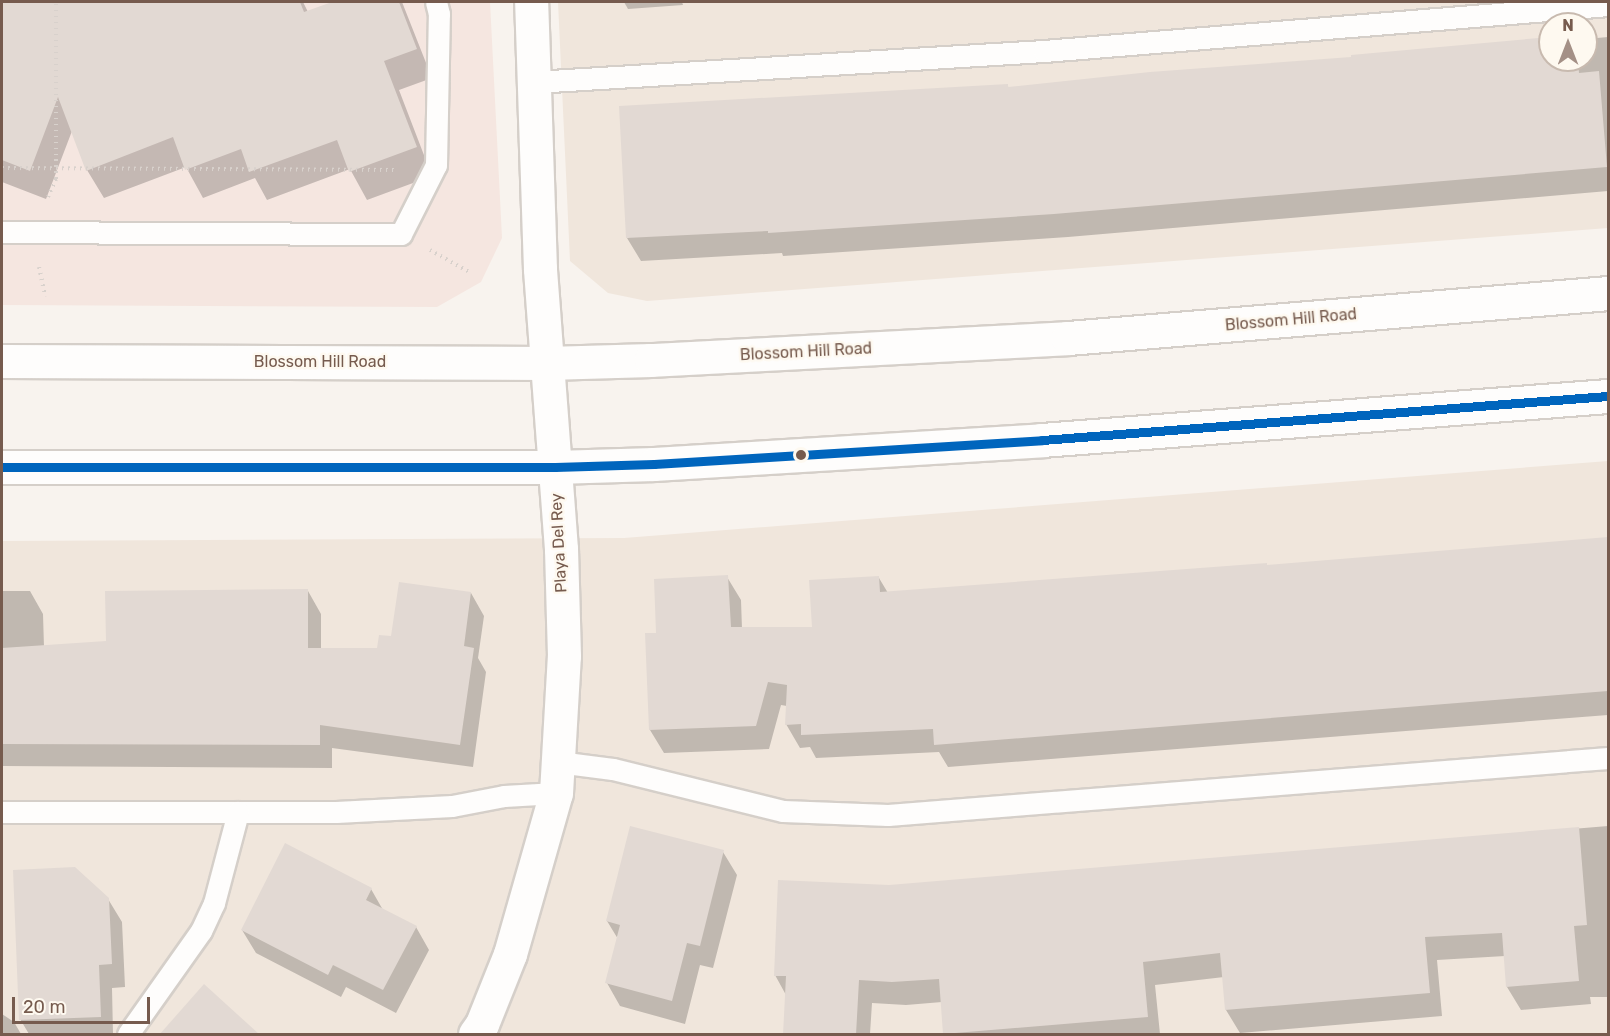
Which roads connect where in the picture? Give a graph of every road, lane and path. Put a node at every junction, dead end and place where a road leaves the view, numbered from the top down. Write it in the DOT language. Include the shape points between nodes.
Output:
graph roads {
  1 [pos="56,2"];
  2 [pos="436,2"];
  3 [pos="531,2"];
  4 [pos="1608,5"];
  5 [pos="534,82"];
  6 [pos="2,168"];
  7 [pos="56,168"];
  8 [pos="403,171"];
  9 [pos="47,201"];
  10 [pos="2,232"];
  11 [pos="401,234"];
  12 [pos="36,256"];
  13 [pos="471,273"];
  14 [pos="1608,293"];
  15 [pos="45,296"];
  16 [pos="2,361"];
  17 [pos="547,363"];
  18 [pos="1608,396"];
  19 [pos="2,467"];
  20 [pos="555,467"];
  21 [pos="1608,758"];
  22 [pos="557,778"];
  23 [pos="2,812"];
  24 [pos="238,812"];
  25 [pos="487,1031"];
  26 [pos="128,1035"];
  1 -- 7 [label="path"];
  2 -- 11 [label="lane" via="440,14 436,165"];
  3 -- 5 [label="main road, Playa Del Rey"];
  4 -- 5 [label="lane" via="1044,51"];
  5 -- 17 [label="main road, Playa Del Rey"];
  6 -- 7 [label="path"];
  7 -- 8 [label="path"];
  7 -- 9 [label="path"];
  10 -- 11 [label="lane"];
  11 -- 13 [label="path"];
  12 -- 15 [label="path"];
  14 -- 17 [label="main road, Blossom Hill Road" via="1068,338"];
  16 -- 17 [label="main road, Blossom Hill Road"];
  17 -- 20 [label="main road, Playa Del Rey"];
  18 -- 20 [label="main road" via="996,443"];
  19 -- 20 [label="main road"];
  20 -- 22 [label="main road, Playa Del Rey" via="564,656"];
  21 -- 22 [label="lane" via="888,815 783,811 613,769"];
  22 -- 24 [label="lane" via="504,796 452,806"];
  22 -- 25 [label="main road, Playa Del Rey"];
  23 -- 24 [label="lane"];
  24 -- 26 [label="lane" via="214,903 201,931"];
}
